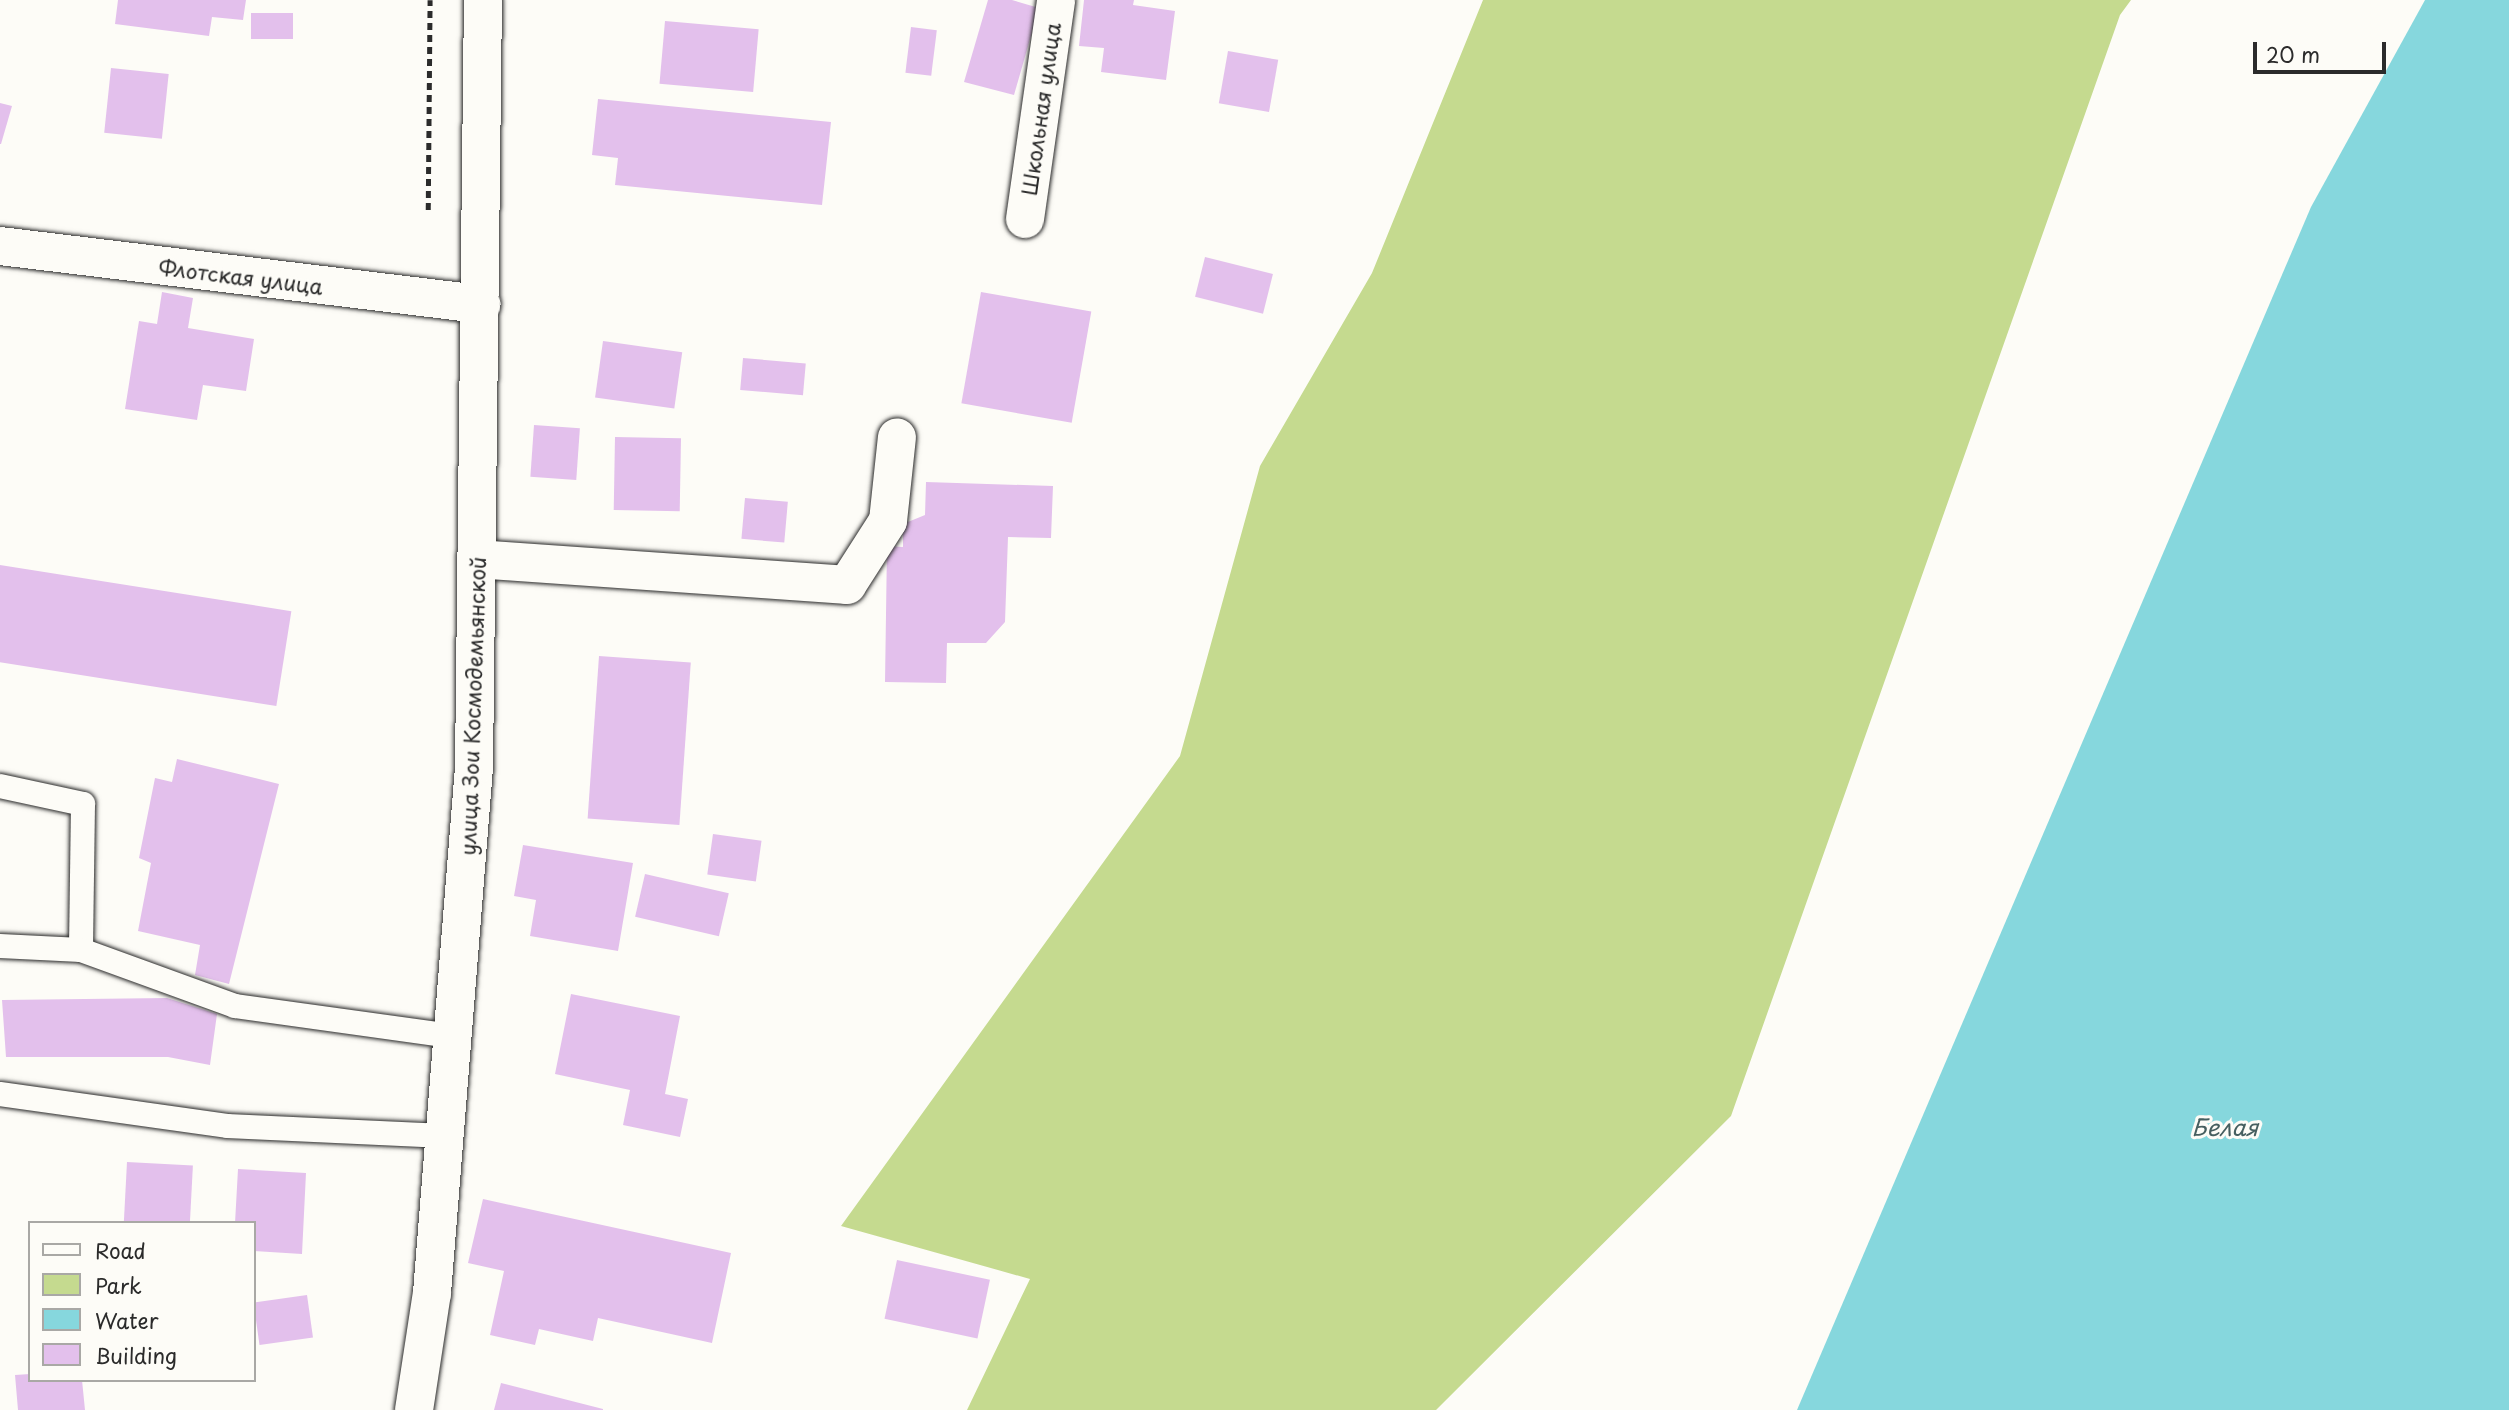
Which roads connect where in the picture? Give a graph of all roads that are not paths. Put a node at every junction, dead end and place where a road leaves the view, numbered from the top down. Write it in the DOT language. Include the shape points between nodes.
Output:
graph roads {
  1 [pos="482,0"];
  2 [pos="1056,0"];
  3 [pos="1025,219"];
  4 [pos="0,246"];
  5 [pos="482,304"];
  6 [pos="897,437"];
  7 [pos="477,559"];
  8 [pos="0,786"];
  9 [pos="0,946"];
  10 [pos="81,950"];
  11 [pos="453,1036"];
  12 [pos="0,1094"];
  13 [pos="445,1136"];
  14 [pos="414,1410"];
  1 -- 5 [label="street, улица Зои Космодемьянской"];
  2 -- 3 [label="street, Школьная улица"];
  4 -- 5 [label="street, Флотская улица"];
  5 -- 7 [label="street, улица Зои Космодемьянской"];
  6 -- 7 [label="street" via="888,521 847,585"];
  7 -- 11 [label="street, улица Зои Космодемьянской" via="474,767"];
  8 -- 10 [label="lane" via="83,804"];
  9 -- 10 [label="lane"];
  10 -- 11 [label="lane" via="235,1006"];
  11 -- 13 [label="street, улица Зои Космодемьянской"];
  12 -- 13 [label="lane" via="227,1126"];
  13 -- 14 [label="street, улица Зои Космодемьянской" via="432,1293"];
}
